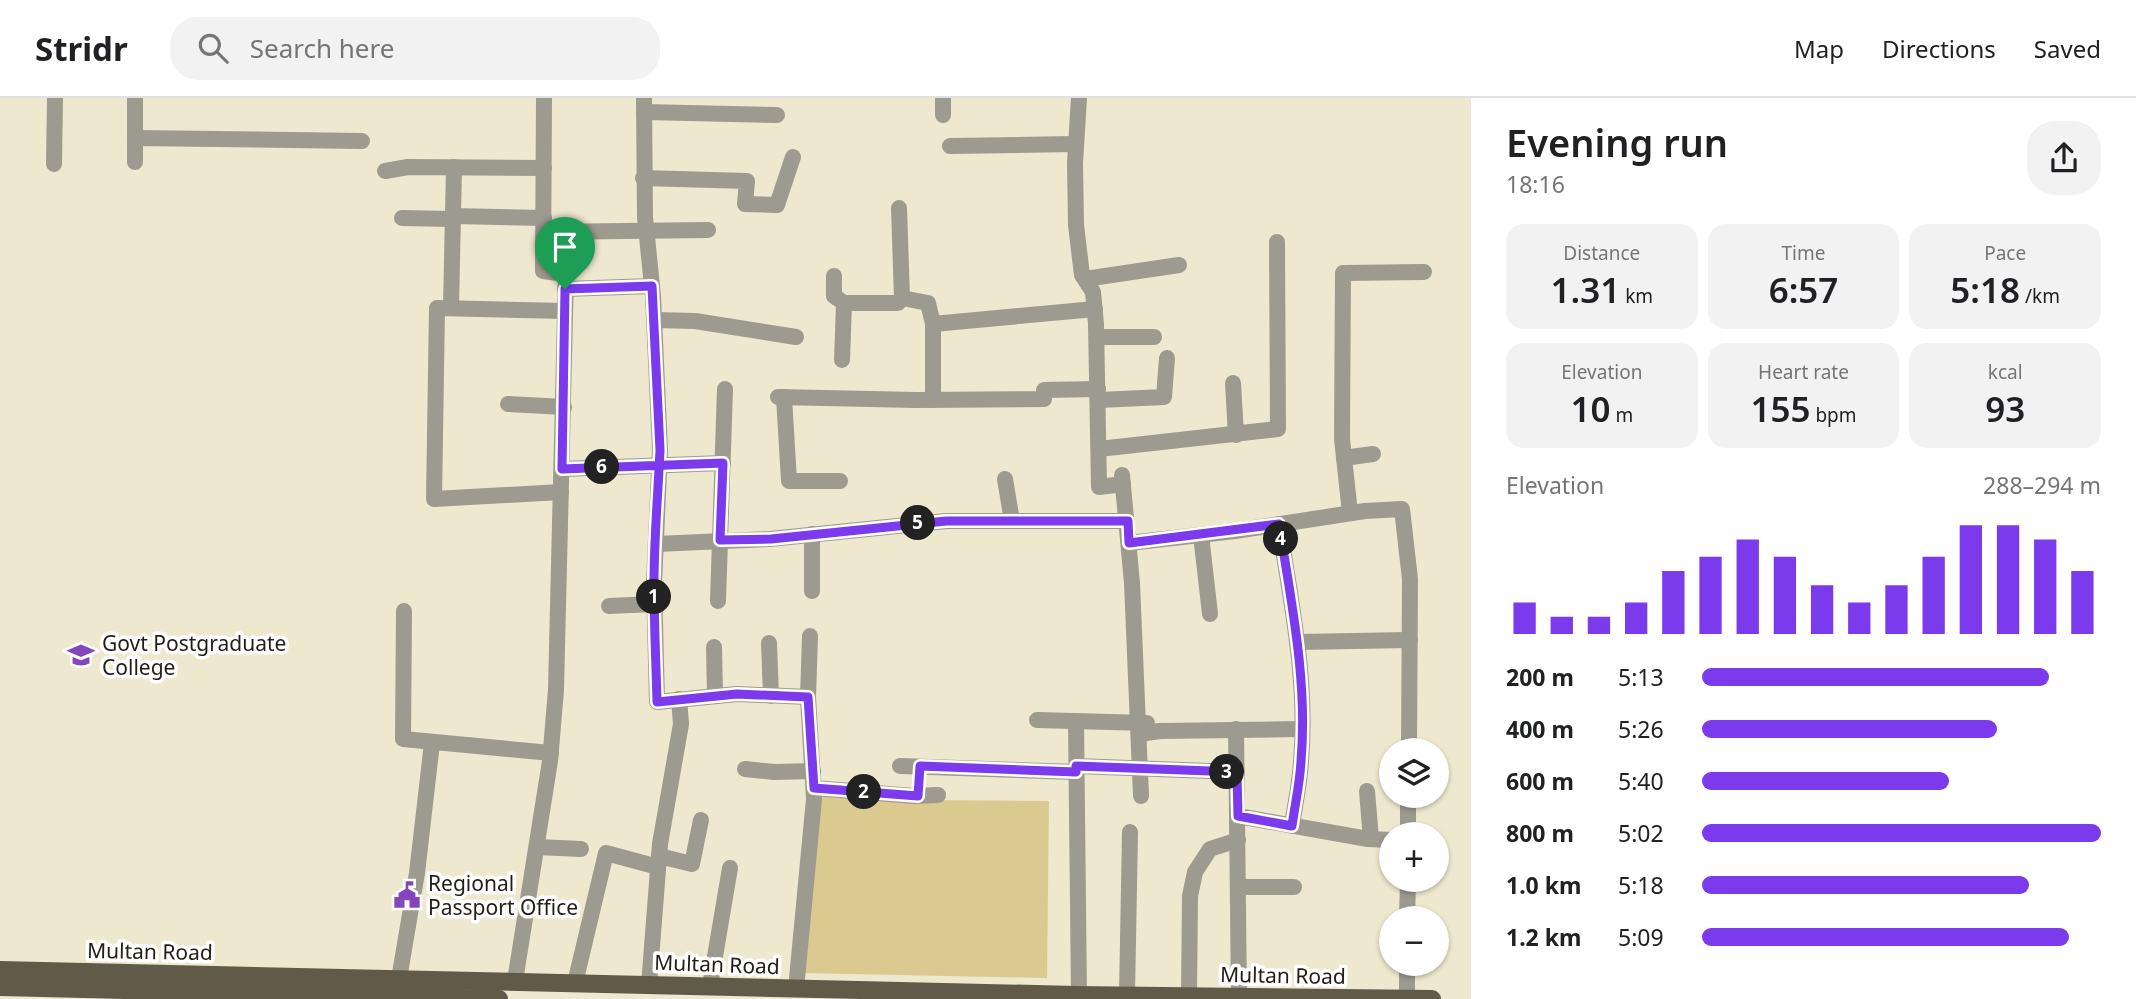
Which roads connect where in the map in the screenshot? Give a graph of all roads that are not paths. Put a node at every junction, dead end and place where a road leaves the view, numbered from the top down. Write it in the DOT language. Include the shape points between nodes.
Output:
graph roads {
  1 [pos="55,98"];
  2 [pos="135,98"];
  3 [pos="544,98"];
  4 [pos="1079,98"];
  5 [pos="644,105"];
  6 [pos="728,106"];
  7 [pos="777,115"];
  8 [pos="135,138"];
  9 [pos="362,141"];
  10 [pos="1075,144"];
  11 [pos="950,146"];
  12 [pos="793,157"];
  13 [pos="135,162"];
  14 [pos="54,164"];
  15 [pos="454,167"];
  16 [pos="544,168"];
  17 [pos="385,171"];
  18 [pos="643,178"];
  19 [pos="899,208"];
  20 [pos="453,217"];
  21 [pos="401,218"];
  22 [pos="544,225"];
  23 [pos="708,230"];
  24 [pos="646,231"];
  25 [pos="1277,242"];
  26 [pos="1179,265"];
  27 [pos="1424,272"];
  28 [pos="834,276"];
  29 [pos="1085,279"];
  30 [pos="652,286"];
  31 [pos="565,289"];
  32 [pos="902,298"];
  33 [pos="844,303"];
  34 [pos="452,308"];
  35 [pos="1095,309"];
  36 [pos="565,311"];
  37 [pos="654,320"];
  38 [pos="933,324"];
  39 [pos="796,337"];
  40 [pos="1097,337"];
  41 [pos="1154,337"];
  42 [pos="1167,358"];
  43 [pos="842,360"];
  44 [pos="1233,383"];
  45 [pos="725,389"];
  46 [pos="1098,395"];
  47 [pos="933,400"];
  48 [pos="508,404"];
  49 [pos="564,407"];
  50 [pos="1236,435"];
  51 [pos="1099,449"];
  52 [pos="1373,454"];
  53 [pos="1344,458"];
  54 [pos="723,463"];
  55 [pos="659,465"];
  56 [pos="562,469"];
  57 [pos="1004,479"];
  58 [pos="840,481"];
  59 [pos="561,492"];
  60 [pos="1350,513"];
  61 [pos="1012,521"];
  62 [pos="1128,521"];
  63 [pos="1279,524"];
  64 [pos="812,534"];
  65 [pos="1201,535"];
  66 [pos="720,540"];
  67 [pos="1129,543"];
  68 [pos="656,544"];
  69 [pos="811,591"];
  70 [pos="718,601"];
  71 [pos="654,604"];
  72 [pos="609,606"];
  73 [pos="404,611"];
  74 [pos="1210,614"];
  75 [pos="810,636"];
  76 [pos="1410,640"];
  77 [pos="1297,642"];
  78 [pos="769,643"];
  79 [pos="714,647"];
  80 [pos="715,695"];
  81 [pos="771,696"];
  82 [pos="808,697"];
  83 [pos="678,699"];
  84 [pos="1037,720"];
  85 [pos="1076,721"];
  86 [pos="1144,727"];
  87 [pos="1236,729"];
  88 [pos="1303,729"];
  89 [pos="1409,738"];
  90 [pos="432,743"];
  91 [pos="551,752"];
  92 [pos="900,766"];
  93 [pos="920,766"];
  94 [pos="1141,767"];
  95 [pos="745,769"];
  96 [pos="1076,769"];
  97 [pos="813,771"];
  98 [pos="1237,772"];
  99 [pos="814,788"];
  100 [pos="1367,791"];
  101 [pos="938,795"];
  102 [pos="918,796"];
  103 [pos="1141,796"];
  104 [pos="1238,816"];
  105 [pos="701,820"];
  106 [pos="1292,826"];
  107 [pos="1130,832"];
  108 [pos="1371,839"];
  109 [pos="1379,839"];
  110 [pos="1238,840"];
  111 [pos="537,847"];
  112 [pos="580,849"];
  113 [pos="658,862"];
  114 [pos="730,868"];
  115 [pos="1238,887"];
  116 [pos="1294,887"];
  117 [pos="0,970"];
  118 [pos="1407,976"];
  119 [pos="399,979"];
  120 [pos="515,981"];
  121 [pos="575,983"];
  122 [pos="649,985"];
  123 [pos="710,986"];
  124 [pos="0,988"];
  125 [pos="796,989"];
  126 [pos="1079,995"];
  127 [pos="1126,995"];
  128 [pos="1189,996"];
  129 [pos="1239,997"];
  130 [pos="499,999"];
  131 [pos="1407,999"];
  132 [pos="1432,999"];
  1 -- 14 [label="street"];
  2 -- 8 [label="street"];
  3 -- 16 [label="street"];
  4 -- 10 [label="street"];
  5 -- 6 [label="street"];
  5 -- 18 [label="street"];
  6 -- 7 [label="street"];
  8 -- 9 [label="street"];
  8 -- 13 [label="street"];
  10 -- 11 [label="street"];
  10 -- 29 [label="street" via="1076,225"];
  12 -- 18 [label="street" via="777,205 745,204 747,181"];
  15 -- 16 [label="street"];
  15 -- 17 [label="street"];
  15 -- 20 [label="street"];
  16 -- 22 [label="street"];
  18 -- 24 [label="street"];
  19 -- 32 [label="street"];
  20 -- 21 [label="street"];
  20 -- 22 [label="street"];
  20 -- 34 [label="street"];
  22 -- 24 [label="street"];
  22 -- 31 [label="street" via="543,271 566,274"];
  23 -- 24 [label="street"];
  24 -- 30 [label="street"];
  25 -- 50 [label="street" via="1278,429"];
  26 -- 29 [label="street"];
  27 -- 53 [label="street" via="1343,273"];
  28 -- 33 [label="street" via="834,296"];
  29 -- 35 [label="street"];
  30 -- 31 [label="street"];
  30 -- 37 [label="street"];
  31 -- 36 [label="street"];
  32 -- 33 [label="street" via="898,303"];
  32 -- 38 [label="street" via="928,303"];
  33 -- 43 [label="street"];
  34 -- 36 [label="street"];
  34 -- 59 [label="street" via="437,308 434,499"];
  35 -- 38 [label="street"];
  35 -- 40 [label="street"];
  36 -- 49 [label="street"];
  37 -- 39 [label="street" via="695,321"];
  37 -- 55 [label="street"];
  38 -- 47 [label="street"];
  40 -- 41 [label="street"];
  40 -- 46 [label="street"];
  42 -- 46 [label="street" via="1164,397"];
  44 -- 50 [label="street"];
  45 -- 54 [label="street"];
  46 -- 47 [label="street" via="1044,390 1044,399"];
  46 -- 51 [label="street"];
  47 -- 58 [label="street" via="781,397 789,481"];
  48 -- 49 [label="street"];
  49 -- 56 [label="street"];
  50 -- 51 [label="street"];
  51 -- 62 [label="street" via="1100,486 1123,480"];
  52 -- 53 [label="street"];
  53 -- 60 [label="street"];
  54 -- 55 [label="street"];
  54 -- 66 [label="street"];
  55 -- 56 [label="street"];
  55 -- 68 [label="street"];
  56 -- 59 [label="street"];
  57 -- 61 [label="street"];
  59 -- 91 [label="street"];
  60 -- 63 [label="street"];
  60 -- 76 [label="street" via="1402,509 1410,579"];
  61 -- 62 [label="street"];
  61 -- 64 [label="street" via="946,521"];
  62 -- 67 [label="street"];
  63 -- 65 [label="street"];
  63 -- 77 [label="street"];
  64 -- 66 [label="street"];
  64 -- 69 [label="street"];
  65 -- 67 [label="street"];
  65 -- 74 [label="street"];
  66 -- 68 [label="street"];
  66 -- 70 [label="street"];
  67 -- 86 [label="street"];
  68 -- 71 [label="street"];
  71 -- 72 [label="street"];
  71 -- 83 [label="street" via="657,702"];
  73 -- 90 [label="street" via="403,739"];
  75 -- 82 [label="street"];
  76 -- 77 [label="street"];
  76 -- 89 [label="street"];
  77 -- 88 [label="street"];
  78 -- 81 [label="street"];
  79 -- 80 [label="street"];
  80 -- 81 [label="street"];
  80 -- 83 [label="street"];
  81 -- 82 [label="street"];
  82 -- 97 [label="street"];
  83 -- 113 [label="street" via="681,724"];
  84 -- 85 [label="street"];
  85 -- 86 [label="street"];
  85 -- 96 [label="street"];
  86 -- 87 [label="street"];
  86 -- 94 [label="street"];
  87 -- 88 [label="street"];
  87 -- 98 [label="street"];
  88 -- 106 [label="street"];
  90 -- 91 [label="street"];
  90 -- 119 [label="street"];
  91 -- 111 [label="street"];
  92 -- 93 [label="street"];
  93 -- 96 [label="street"];
  93 -- 102 [label="street"];
  94 -- 96 [label="street"];
  94 -- 98 [label="street"];
  94 -- 103 [label="street"];
  95 -- 97 [label="street"];
  96 -- 126 [label="street"];
  97 -- 99 [label="street"];
  98 -- 104 [label="street"];
  99 -- 102 [label="street"];
  99 -- 125 [label="street"];
  100 -- 108 [label="street"];
  101 -- 102 [label="street"];
  104 -- 106 [label="street"];
  104 -- 110 [label="street"];
  105 -- 113 [label="street" via="692,864"];
  106 -- 108 [label="street"];
  107 -- 127 [label="street"];
  108 -- 109 [label="street"];
  110 -- 115 [label="street"];
  110 -- 128 [label="street" via="1210,849 1195,872 1190,895"];
  111 -- 112 [label="street"];
  111 -- 120 [label="street"];
  113 -- 121 [label="street" via="606,853"];
  113 -- 122 [label="street"];
  114 -- 123 [label="street"];
  115 -- 116 [label="street"];
  115 -- 129 [label="street"];
  117 -- 119 [label="main road, Multan Road"];
  118 -- 131 [label="street"];
  119 -- 120 [label="main road, Multan Road"];
  120 -- 121 [label="main road, Multan Road"];
  121 -- 122 [label="main road, Multan Road"];
  122 -- 123 [label="main road, Multan Road"];
  123 -- 125 [label="main road, Multan Road"];
  124 -- 130 [label="main road, Multan Road"];
  125 -- 126 [label="main road, Multan Road"];
  126 -- 127 [label="main road, Multan Road"];
  127 -- 128 [label="main road, Multan Road"];
  128 -- 129 [label="main road, Multan Road"];
  129 -- 131 [label="main road, Multan Road"];
  131 -- 132 [label="main road, Multan Road"];
}
